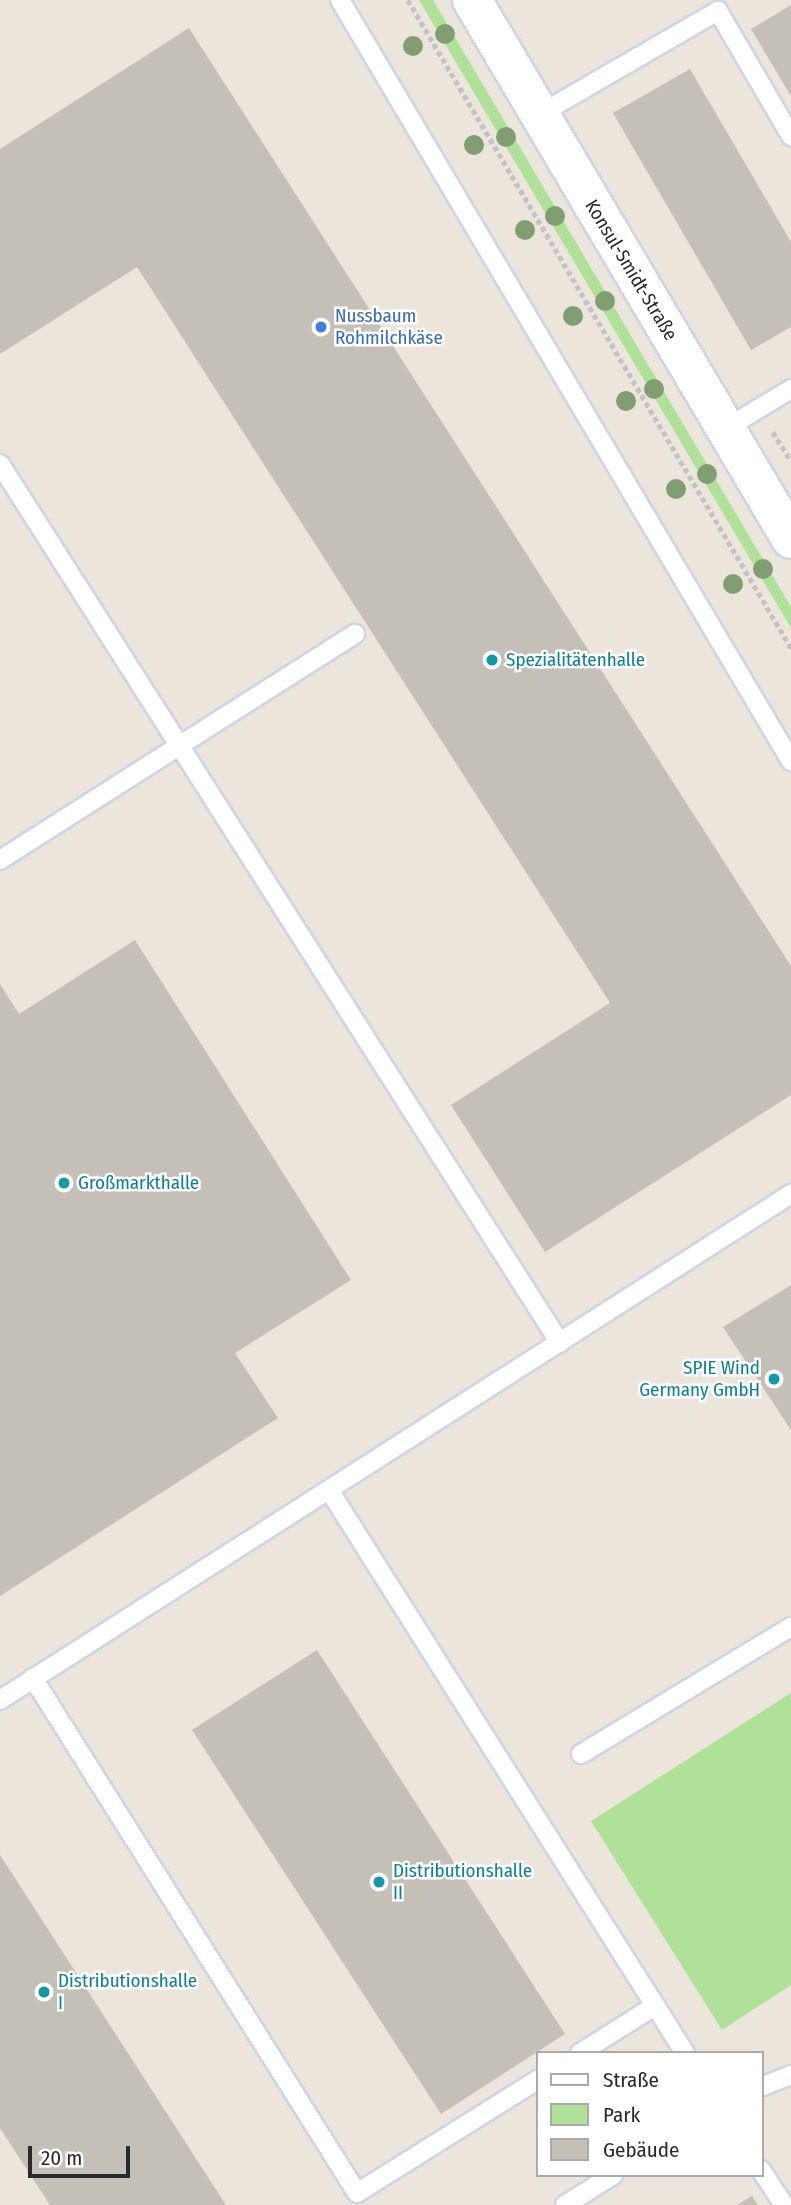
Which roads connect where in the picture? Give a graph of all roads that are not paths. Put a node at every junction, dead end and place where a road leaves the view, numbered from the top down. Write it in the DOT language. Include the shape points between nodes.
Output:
graph roads {
  1 [pos="340,0"];
  2 [pos="472,0"];
  3 [pos="540,114"];
  4 [pos="791,136"];
  5 [pos="791,389"];
  6 [pos="725,429"];
  7 [pos="0,464"];
  8 [pos="791,539"];
  9 [pos="355,635"];
  10 [pos="181,746"];
  11 [pos="791,761"];
  12 [pos="0,860"];
  13 [pos="791,1194"];
  14 [pos="560,1343"];
  15 [pos="329,1490"];
  16 [pos="791,1627"];
  17 [pos="33,1678"];
  18 [pos="0,1700"];
  19 [pos="581,1754"];
  20 [pos="655,2006"];
  21 [pos="583,2051"];
  22 [pos="684,2051"];
  23 [pos="791,2075"];
  24 [pos="536,2081"];
  25 [pos="763,2086"];
  26 [pos="763,2174"];
  27 [pos="610,2177"];
  28 [pos="565,2205"];
  29 [pos="784,2205"];
  1 -- 11 [label="lane"];
  2 -- 3 [label="street, Konsul-Smidt-Straße"];
  3 -- 4 [label="lane" via="718,11"];
  3 -- 6 [label="street, Konsul-Smidt-Straße"];
  5 -- 6 [label="lane"];
  6 -- 8 [label="street, Konsul-Smidt-Straße"];
  7 -- 10 [label="lane"];
  9 -- 10 [label="lane"];
  10 -- 12 [label="lane"];
  10 -- 14 [label="lane"];
  13 -- 14 [label="lane"];
  14 -- 15 [label="lane"];
  15 -- 17 [label="lane"];
  15 -- 20 [label="lane"];
  16 -- 19 [label="lane"];
  17 -- 18 [label="lane"];
  17 -- 24 [label="lane" via="358,2193"];
  20 -- 21 [label="lane"];
  20 -- 22 [label="lane"];
  23 -- 25 [label="lane"];
  26 -- 29 [label="lane"];
  27 -- 28 [label="lane"];
}
